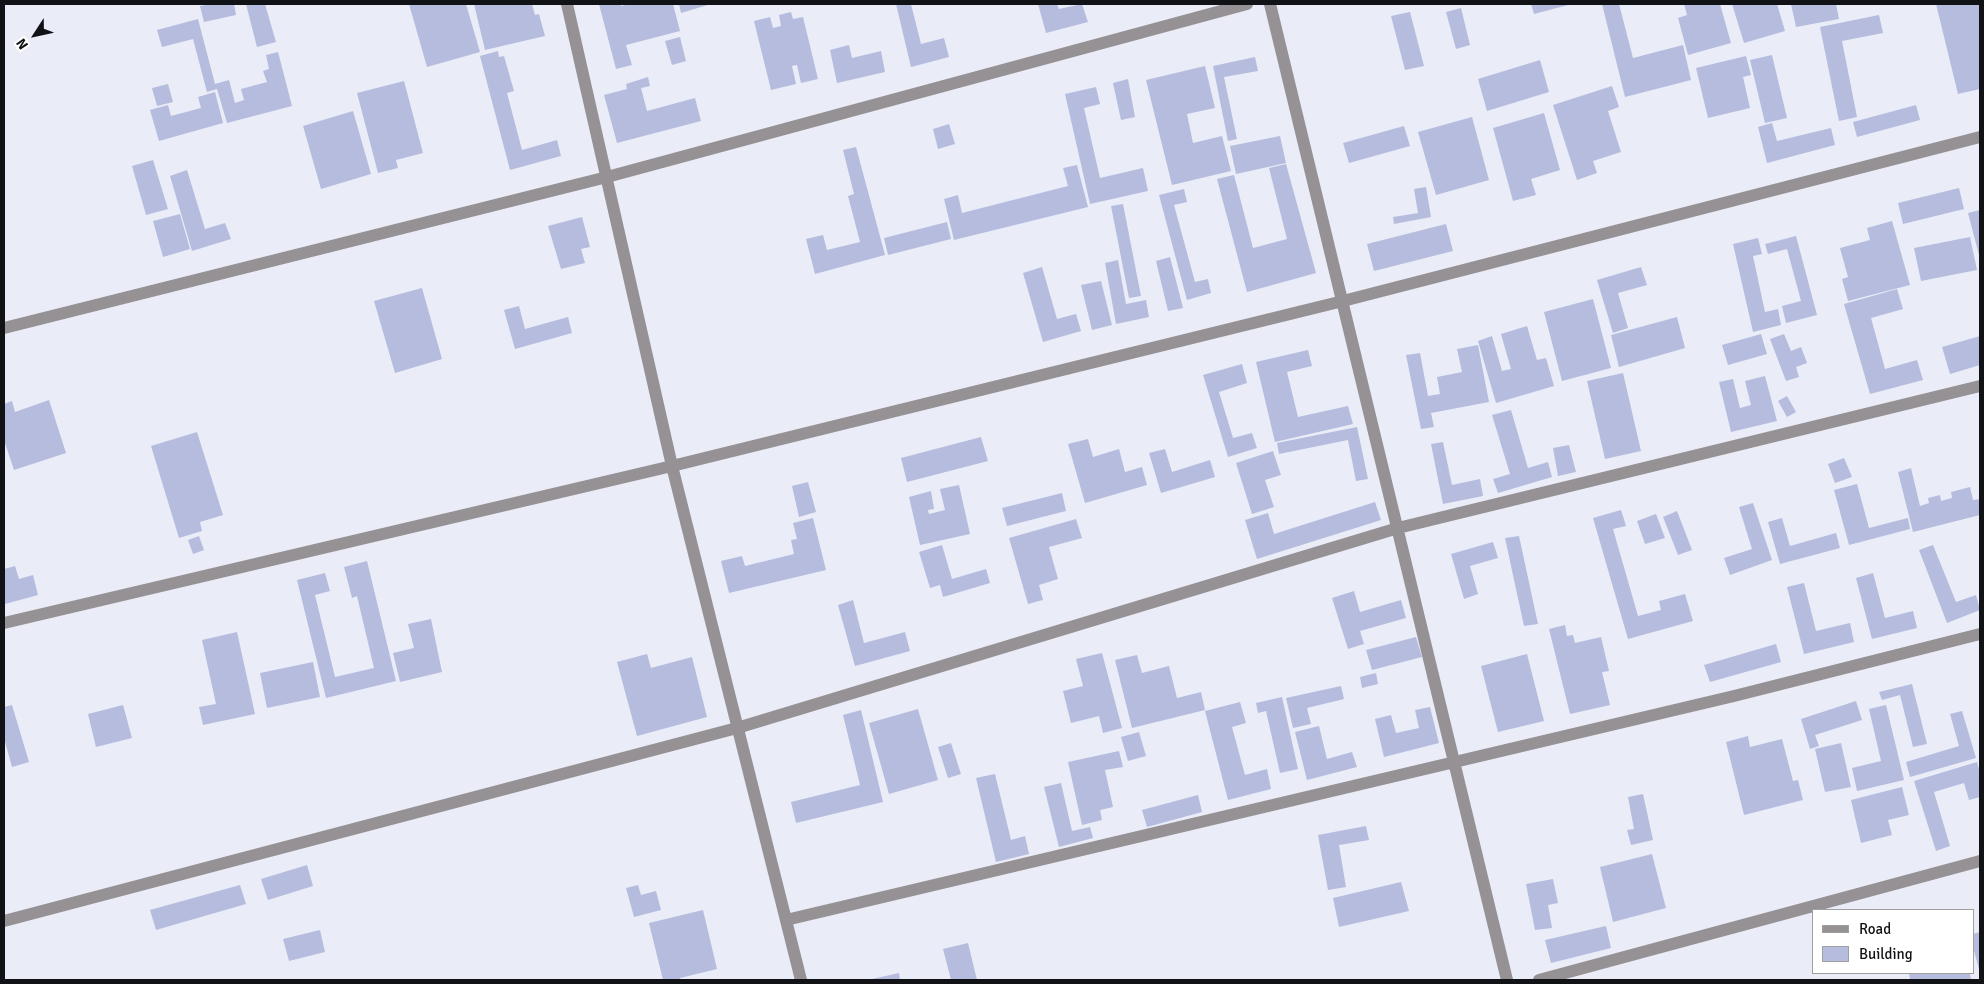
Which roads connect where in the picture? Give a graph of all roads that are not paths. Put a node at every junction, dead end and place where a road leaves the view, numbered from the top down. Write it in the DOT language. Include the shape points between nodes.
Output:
graph roads {
  1 [pos="567,4"];
  2 [pos="1247,4"];
  3 [pos="1270,4"];
  4 [pos="1980,137"];
  5 [pos="607,177"];
  6 [pos="1344,301"];
  7 [pos="4,328"];
  8 [pos="1980,386"];
  9 [pos="672,466"];
  10 [pos="1398,528"];
  11 [pos="4,623"];
  12 [pos="1980,634"];
  13 [pos="737,728"];
  14 [pos="1454,761"];
  15 [pos="1980,861"];
  16 [pos="786,920"];
  17 [pos="4,921"];
  18 [pos="801,980"];
  19 [pos="1507,980"];
  20 [pos="1539,980"];
  1 -- 5 [label="street"];
  2 -- 5 [label="street"];
  3 -- 6 [label="street"];
  4 -- 6 [label="street"];
  5 -- 7 [label="street"];
  5 -- 9 [label="street"];
  6 -- 9 [label="street"];
  6 -- 10 [label="street"];
  8 -- 10 [label="street"];
  9 -- 11 [label="street"];
  9 -- 13 [label="street"];
  10 -- 13 [label="street"];
  10 -- 14 [label="street"];
  12 -- 14 [label="street" via="1734,696"];
  13 -- 16 [label="street"];
  13 -- 17 [label="street"];
  14 -- 16 [label="street"];
  14 -- 19 [label="street"];
  15 -- 20 [label="street"];
  16 -- 18 [label="street"];
}
